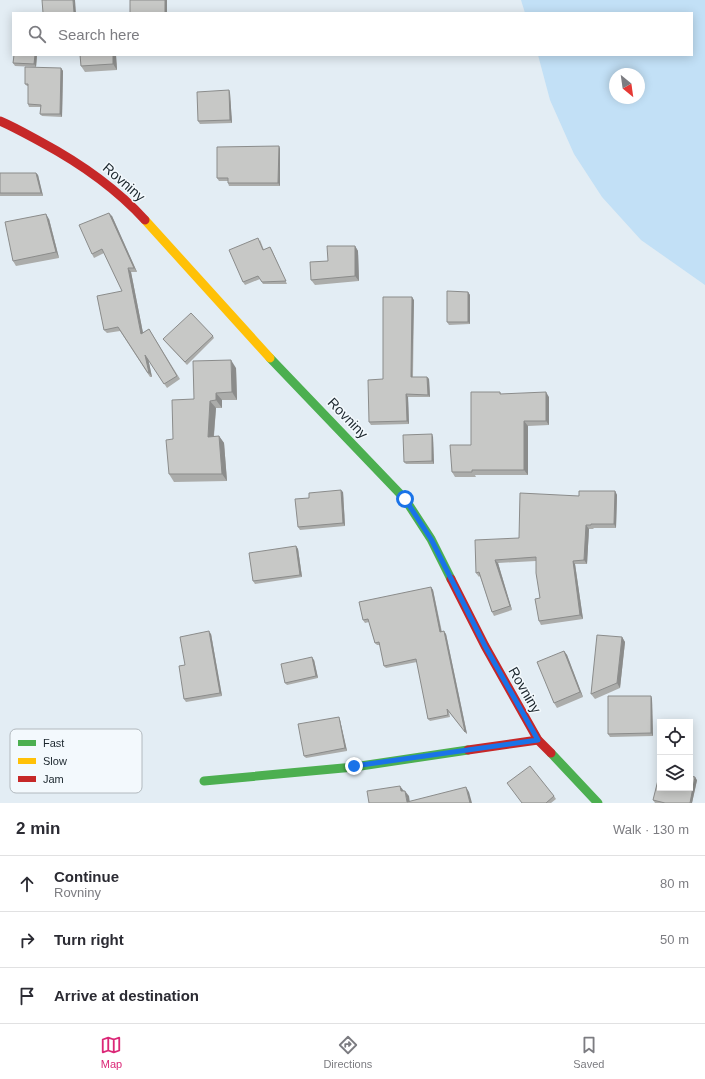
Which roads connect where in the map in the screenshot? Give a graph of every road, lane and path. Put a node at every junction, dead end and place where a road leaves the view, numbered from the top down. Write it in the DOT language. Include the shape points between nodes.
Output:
graph roads {
  1 [pos="0,121"];
  2 [pos="538,740"];
  3 [pos="204,781"];
  4 [pos="598,803"];
  1 -- 2 [label="street, Rovniny" via="70,158 102,180 133,207 253,340 405,499 431,539 485,646"];
  2 -- 3 [label="street" via="354,766"];
  2 -- 4 [label="street, Rovniny"];
}
